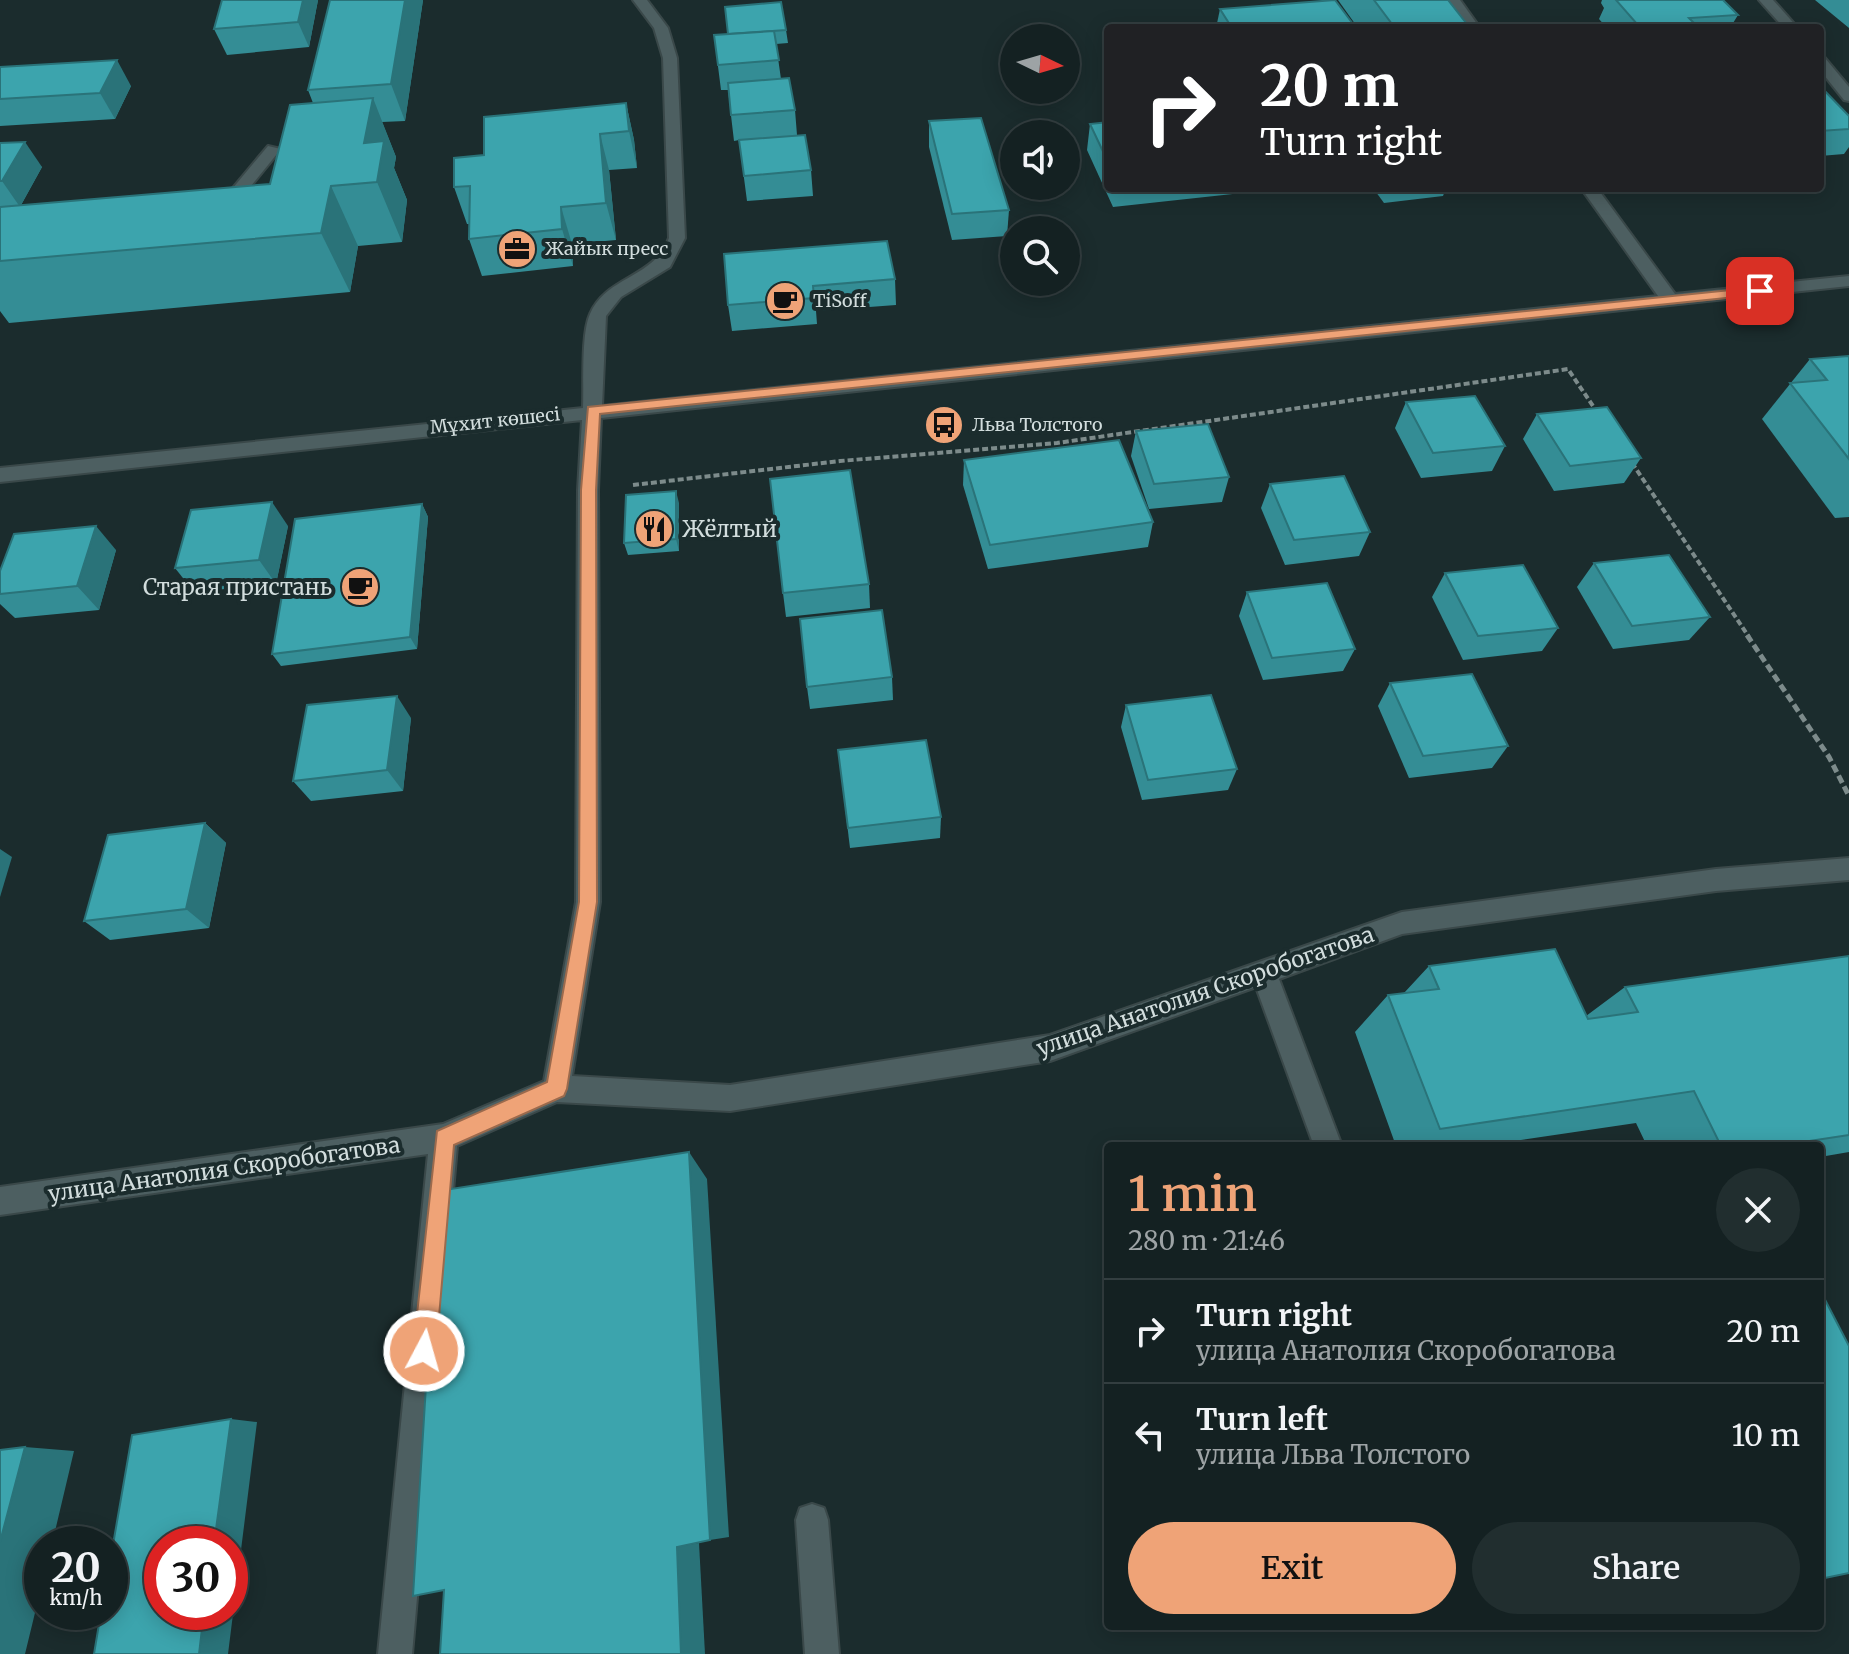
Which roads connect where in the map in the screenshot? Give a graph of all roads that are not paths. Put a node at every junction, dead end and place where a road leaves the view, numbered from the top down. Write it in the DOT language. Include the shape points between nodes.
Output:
graph roads {
  1 [pos="640,0"];
  2 [pos="1453,0"];
  3 [pos="1766,0"];
  4 [pos="1470,24"];
  5 [pos="1787,24"];
  6 [pos="1824,66"];
  7 [pos="1849,97"];
  8 [pos="273,149"];
  9 [pos="1592,192"];
  10 [pos="198,211"];
  11 [pos="1849,281"];
  12 [pos="1671,301"];
  13 [pos="593,410"];
  14 [pos="0,475"];
  15 [pos="1849,869"];
  16 [pos="1264,974"];
  17 [pos="556,1089"];
  18 [pos="444,1138"];
  19 [pos="1327,1142"];
  20 [pos="0,1201"];
  21 [pos="812,1520"];
  22 [pos="395,1654"];
  23 [pos="822,1654"];
  1 -- 13 [label="street" via="661,28 670,58 677,238 675,252 662,268 614,291 603,302 597,316"];
  2 -- 4 [label="street"];
  3 -- 5 [label="street"];
  6 -- 7 [label="street"];
  8 -- 10 [label="street" via="227,205"];
  9 -- 12 [label="street"];
  11 -- 12 [label="street, Мұхит көшесі"];
  12 -- 13 [label="street, Мұхит көшесі"];
  13 -- 14 [label="street, Мұхит көшесі"];
  13 -- 17 [label="street" via="588,490 588,902"];
  15 -- 16 [label="street, улица Анатолия Скоробогатова" via="1716,880 1402,923"];
  16 -- 17 [label="street, улица Анатолия Скоробогатова" via="1050,1048 898,1073 730,1098"];
  16 -- 19 [label="street"];
  17 -- 18 [label="street, улица Анатолия Скоробогатова"];
  18 -- 20 [label="street, улица Анатолия Скоробогатова"];
  18 -- 22 [label="street"];
  21 -- 23 [label="street"];
}
